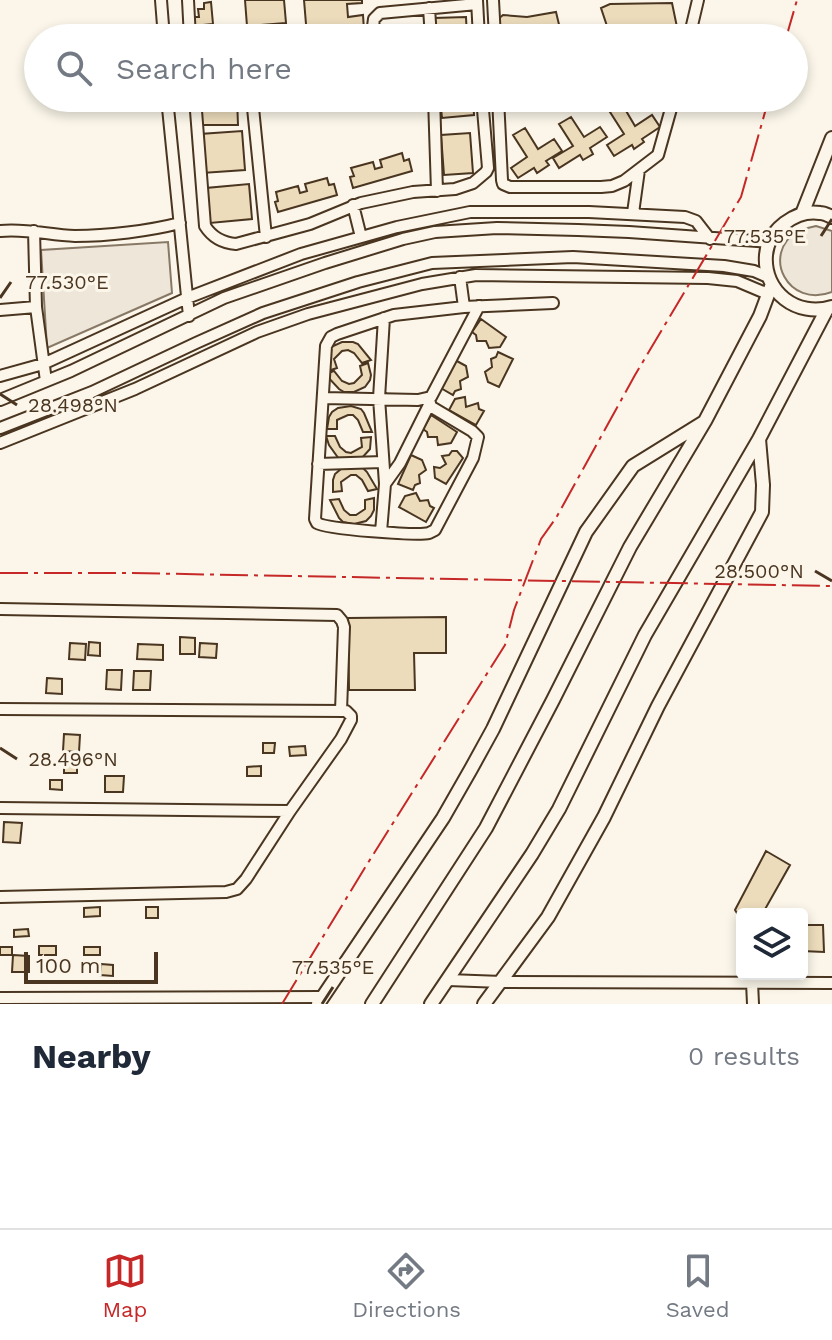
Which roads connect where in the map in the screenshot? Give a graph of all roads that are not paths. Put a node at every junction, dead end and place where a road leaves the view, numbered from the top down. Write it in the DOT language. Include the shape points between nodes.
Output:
graph roads {
  1 [pos="161,0"];
  2 [pos="188,0"];
  3 [pos="493,0"];
  4 [pos="698,0"];
  5 [pos="477,2"];
  6 [pos="429,8"];
  7 [pos="163,24"];
  8 [pos="189,24"];
  9 [pos="373,24"];
  10 [pos="430,24"];
  11 [pos="478,24"];
  12 [pos="494,24"];
  13 [pos="692,24"];
  14 [pos="168,112"];
  15 [pos="196,112"];
  16 [pos="253,112"];
  17 [pos="434,112"];
  18 [pos="483,112"];
  19 [pos="499,112"];
  20 [pos="671,112"];
  21 [pos="832,138"];
  22 [pos="639,170"];
  23 [pos="437,191"];
  24 [pos="353,205"];
  25 [pos="633,213"];
  26 [pos="802,214"];
  27 [pos="832,217"];
  28 [pos="180,223"];
  29 [pos="0,231"];
  30 [pos="34,231"];
  31 [pos="266,237"];
  32 [pos="361,237"];
  33 [pos="710,239"];
  34 [pos="770,242"];
  35 [pos="593,258"];
  36 [pos="460,277"];
  37 [pos="592,277"];
  38 [pos="769,285"];
  39 [pos="187,298"];
  40 [pos="553,303"];
  41 [pos="479,306"];
  42 [pos="36,307"];
  43 [pos="464,307"];
  44 [pos="830,308"];
  45 [pos="0,310"];
  46 [pos="189,316"];
  47 [pos="384,318"];
  48 [pos="43,364"];
  49 [pos="0,376"];
  50 [pos="46,381"];
  51 [pos="324,398"];
  52 [pos="379,398"];
  53 [pos="0,400"];
  54 [pos="430,402"];
  55 [pos="705,421"];
  56 [pos="0,428"];
  57 [pos="759,439"];
  58 [pos="0,443"];
  59 [pos="383,462"];
  60 [pos="318,464"];
  61 [pos="385,484"];
  62 [pos="381,532"];
  63 [pos="0,609"];
  64 [pos="0,709"];
  65 [pos="341,711"];
  66 [pos="0,808"];
  67 [pos="290,811"];
  68 [pos="0,897"];
  69 [pos="448,980"];
  70 [pos="502,982"];
  71 [pos="752,982"];
  72 [pos="832,983"];
  73 [pos="0,998"];
  74 [pos="320,1001"];
  75 [pos="486,1003"];
  76 [pos="372,1004"];
  77 [pos="431,1004"];
  78 [pos="753,1004"];
  1 -- 7 [label="street"];
  2 -- 8 [label="street"];
  3 -- 12 [label="street"];
  4 -- 13 [label="street"];
  5 -- 6 [label="street"];
  5 -- 11 [label="street"];
  6 -- 9 [label="street" via="380,13"];
  6 -- 10 [label="street"];
  14 -- 28 [label="street"];
  15 -- 31 [label="street" via="205,226 231,243"];
  16 -- 31 [label="street"];
  17 -- 23 [label="street"];
  18 -- 23 [label="street" via="486,172 473,183"];
  19 -- 22 [label="street" via="506,186 612,186"];
  20 -- 22 [label="street" via="661,151"];
  21 -- 26 [label="main road"];
  22 -- 25 [label="street"];
  23 -- 24 [label="street"];
  24 -- 31 [label="street"];
  24 -- 32 [label="street"];
  25 -- 32 [label="street" via="470,212"];
  25 -- 33 [label="street" via="691,218"];
  26 -- 27 [label="main road"];
  26 -- 34 [label="main road" via="788,220"];
  28 -- 30 [label="street" via="75,236"];
  28 -- 39 [label="street"];
  29 -- 30 [label="street"];
  30 -- 42 [label="street"];
  32 -- 39 [label="street"];
  33 -- 34 [label="street"];
  33 -- 46 [label="street" via="497,228 435,232 271,281"];
  34 -- 38 [label="main road"];
  35 -- 37 [label="street"];
  35 -- 38 [label="street" via="724,266 754,271"];
  35 -- 56 [label="street" via="432,263 358,282 263,313"];
  36 -- 37 [label="street"];
  36 -- 43 [label="street"];
  36 -- 58 [label="street" via="370,296 269,328"];
  37 -- 38 [label="street"];
  38 -- 44 [label="main road" via="794,305"];
  38 -- 55 [label="main road" via="760,316"];
  39 -- 46 [label="street"];
  39 -- 48 [label="street"];
  40 -- 41 [label="street"];
  41 -- 43 [label="street"];
  41 -- 54 [label="street"];
  42 -- 45 [label="street"];
  42 -- 48 [label="street"];
  43 -- 47 [label="street"];
  44 -- 57 [label="main road"];
  46 -- 50 [label="street"];
  47 -- 51 [label="street" via="328,341"];
  47 -- 52 [label="street"];
  48 -- 49 [label="street"];
  48 -- 50 [label="street"];
  50 -- 53 [label="street"];
  51 -- 52 [label="street"];
  51 -- 60 [label="street"];
  52 -- 54 [label="street"];
  52 -- 59 [label="street"];
  54 -- 61 [label="street"];
  54 -- 62 [label="street" via="475,434 475,452 435,530"];
  55 -- 74 [label="main road" via="633,466 586,532 471,769"];
  55 -- 76 [label="main road" via="630,547 486,828"];
  57 -- 69 [label="main road" via="645,635 559,809"];
  57 -- 70 [label="main road" via="762,512 604,817 548,917"];
  59 -- 60 [label="street"];
  59 -- 61 [label="street"];
  60 -- 62 [label="street" via="317,523"];
  61 -- 62 [label="street"];
  63 -- 65 [label="street" via="337,615 344,627"];
  64 -- 65 [label="street"];
  65 -- 67 [label="street" via="351,720"];
  66 -- 67 [label="street"];
  67 -- 68 [label="street" via="233,891"];
  69 -- 70 [label="street"];
  69 -- 77 [label="main road"];
  70 -- 71 [label="street"];
  70 -- 75 [label="main road"];
  71 -- 72 [label="street"];
  71 -- 78 [label="street"];
  73 -- 74 [label="street"];
}
